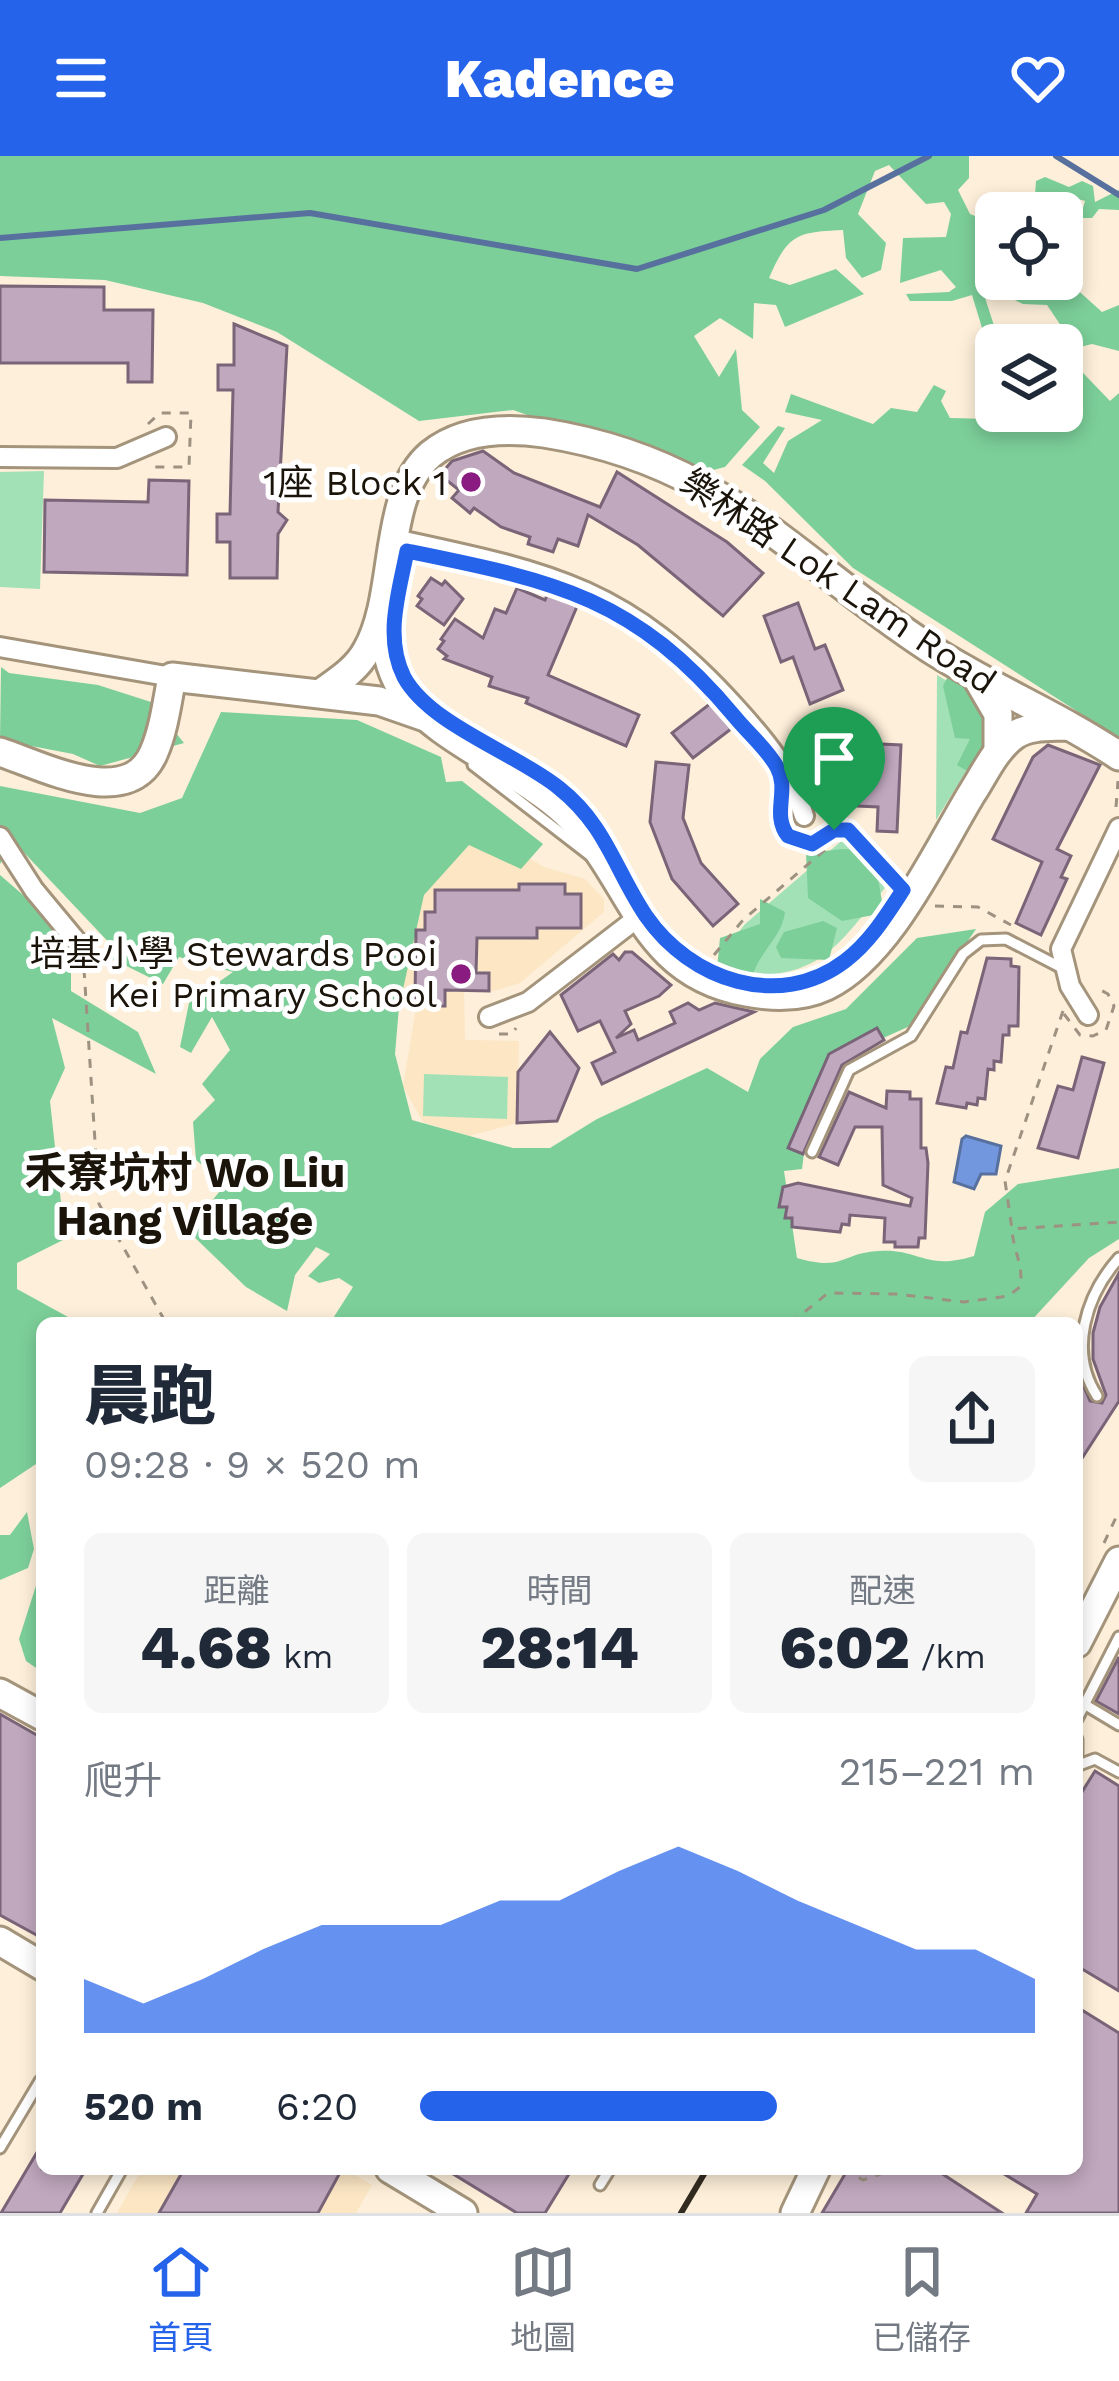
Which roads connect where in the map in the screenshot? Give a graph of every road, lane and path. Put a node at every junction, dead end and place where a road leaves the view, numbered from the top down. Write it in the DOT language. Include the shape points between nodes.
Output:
graph roads {
  1 [pos="166,437"];
  2 [pos="0,457"];
  3 [pos="395,539"];
  4 [pos="381,615"];
  5 [pos="0,647"];
  6 [pos="172,677"];
  7 [pos="977,678"];
  8 [pos="321,693"];
  9 [pos="429,718"];
  10 [pos="1074,725"];
  11 [pos="0,752"];
  12 [pos="998,752"];
  13 [pos="1119,756"];
  14 [pos="1118,775"];
  15 [pos="804,816"];
  16 [pos="1117,819"];
  17 [pos="838,822"];
  18 [pos="834,830"];
  19 [pos="848,830"];
  20 [pos="0,837"];
  21 [pos="820,842"];
  22 [pos="903,890"];
  23 [pos="936,906"];
  24 [pos="978,907"];
  25 [pos="637,919"];
  26 [pos="83,950"];
  27 [pos="1064,968"];
  28 [pos="703,969"];
  29 [pos="1088,986"];
  30 [pos="1058,998"];
  31 [pos="1064,1009"];
  32 [pos="1088,1015"];
  33 [pos="524,1018"];
  34 [pos="491,1026"];
  35 [pos="812,1152"];
  36 [pos="1119,1222"];
  37 [pos="1012,1229"];
  38 [pos="1119,1258"];
  39 [pos="163,1317"];
  40 [pos="799,1317"];
  41 [pos="1096,1396"];
  42 [pos="1119,1561"];
  43 [pos="1083,1630"];
  44 [pos="1119,1637"];
  45 [pos="0,1693"];
  46 [pos="1084,1705"];
  47 [pos="36,1713"];
  48 [pos="1119,1725"];
  49 [pos="1083,1764"];
  50 [pos="1119,1772"];
  51 [pos="0,1941"];
  52 [pos="36,1961"];
  53 [pos="36,2087"];
  54 [pos="0,2148"];
  55 [pos="119,2175"];
  56 [pos="400,2175"];
  57 [pos="606,2175"];
  58 [pos="813,2175"];
  59 [pos="600,2185"];
  60 [pos="97,2213"];
  61 [pos="463,2213"];
  62 [pos="795,2213"];
  1 -- 2 [label="street" via="117,458"];
  3 -- 4 [label="street, 樂林路 Lok Lam Road"];
  3 -- 7 [label="street, 樂林路 Lok Lam Road" via="406,486 453,440 491,430 568,437 675,469 743,507"];
  3 -- 15 [label="street" via="534,569 600,595 667,640 782,762"];
  4 -- 8 [label="street, 樂林路 Lok Lam Road" via="367,651"];
  4 -- 9 [label="street" via="401,690"];
  5 -- 6 [label="street"];
  6 -- 8 [label="street"];
  6 -- 11 [label="street" via="156,749 131,778 93,781"];
  7 -- 10 [label="street, 樂林路 Lok Lam Road"];
  7 -- 12 [label="street" via="998,714"];
  8 -- 9 [label="street"];
  9 -- 25 [label="street" via="536,785 595,844"];
  10 -- 12 [label="street" via="1029,728"];
  10 -- 13 [label="street, 樂林路 Lok Lam Road"];
  12 -- 25 [label="street" via="883,937 826,987 764,996 719,988 664,952"];
  14 -- 16 [label="path"];
  16 -- 27 [label="street" via="1061,950"];
  17 -- 18 [label="path"];
  18 -- 19 [label="path"];
  18 -- 21 [label="path"];
  19 -- 22 [label="path"];
  19 -- 28 [label="path" via="743,920"];
  20 -- 26 [label="street"];
  23 -- 24 [label="path"];
  25 -- 34 [label="street"];
  26 -- 39 [label="path" via="99,1204"];
  27 -- 32 [label="street"];
  27 -- 35 [label="lane" via="1006,938 981,940 963,954 911,1036 849,1070"];
  29 -- 31 [label="path" via="1112,1000 1106,1030 1080,1035"];
  30 -- 31 [label="path"];
  31 -- 37 [label="path" via="1005,1180"];
  33 -- 34 [label="path" via="512,1034"];
  36 -- 37 [label="path"];
  37 -- 40 [label="path" via="1023,1270 1021,1287 1008,1296 829,1293"];
  38 -- 41 [label="lane" via="1098,1286 1084,1330 1085,1373"];
  42 -- 43 [label="street"];
  44 -- 46 [label="lane"];
  45 -- 47 [label="street"];
  46 -- 48 [label="lane"];
  49 -- 50 [label="lane" via="1094,1759"];
  51 -- 52 [label="street"];
  53 -- 54 [label="lane"];
  55 -- 60 [label="lane"];
  56 -- 61 [label="street"];
  57 -- 59 [label="lane"];
  58 -- 62 [label="street"];
}
